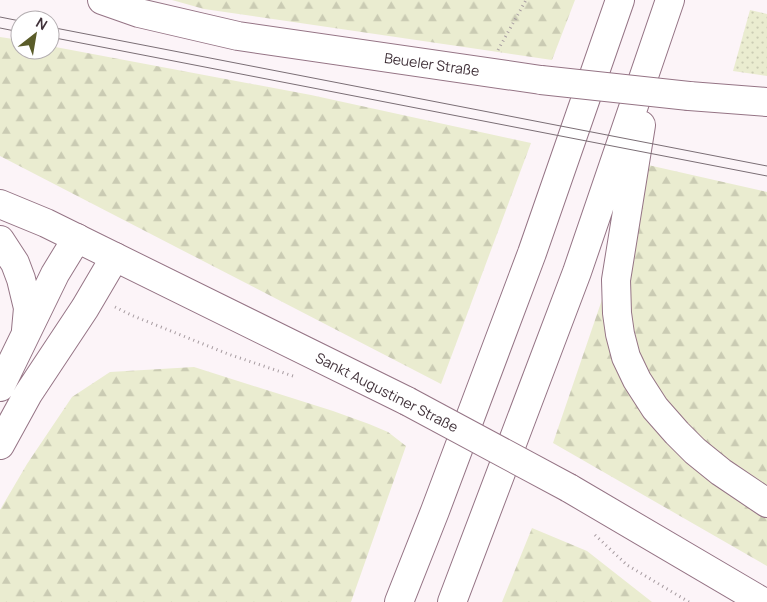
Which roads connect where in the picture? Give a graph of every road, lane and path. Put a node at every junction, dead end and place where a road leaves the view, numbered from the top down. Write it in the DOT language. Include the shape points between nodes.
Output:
graph roads {
  1 [pos="102,0"];
  2 [pos="526,0"];
  3 [pos="620,0"];
  4 [pos="670,0"];
  5 [pos="652,54"];
  6 [pos="486,72"];
  7 [pos="767,102"];
  8 [pos="0,204"];
  9 [pos="76,238"];
  10 [pos="0,240"];
  11 [pos="115,257"];
  12 [pos="92,296"];
  13 [pos="26,333"];
  14 [pos="300,378"];
  15 [pos="0,387"];
  16 [pos="0,445"];
  17 [pos="767,503"];
  18 [pos="436,511"];
  19 [pos="592,532"];
  20 [pos="378,602"];
  21 [pos="399,602"];
  22 [pos="452,602"];
  23 [pos="689,602"];
  24 [pos="763,602"];
  1 -- 6 [label="main road, Beueler Straße" via="139,13 238,36"];
  2 -- 6 [label="path"];
  3 -- 18 [label="main road" via="532,253"];
  4 -- 5 [label="main road"];
  5 -- 17 [label="main road" via="616,280 620,334 626,357 655,408 695,451"];
  5 -- 22 [label="main road" via="577,272"];
  6 -- 7 [label="main road, Beueler Straße, bridge"];
  8 -- 9 [label="main road, Sankt Augustiner Straße"];
  9 -- 11 [label="main road, Sankt Augustiner Straße"];
  9 -- 13 [label="main road"];
  10 -- 13 [label="main road" via="15,263 21,280 28,308"];
  11 -- 12 [label="main road"];
  11 -- 24 [label="main road, Sankt Augustiner Straße, bridge" via="407,401 570,488"];
  12 -- 14 [label="path" via="228,354"];
  12 -- 16 [label="main road" via="28,394"];
  13 -- 15 [label="main road"];
  18 -- 20 [label="main road"];
  18 -- 21 [label="main road"];
  19 -- 23 [label="path" via="627,565"];
}
